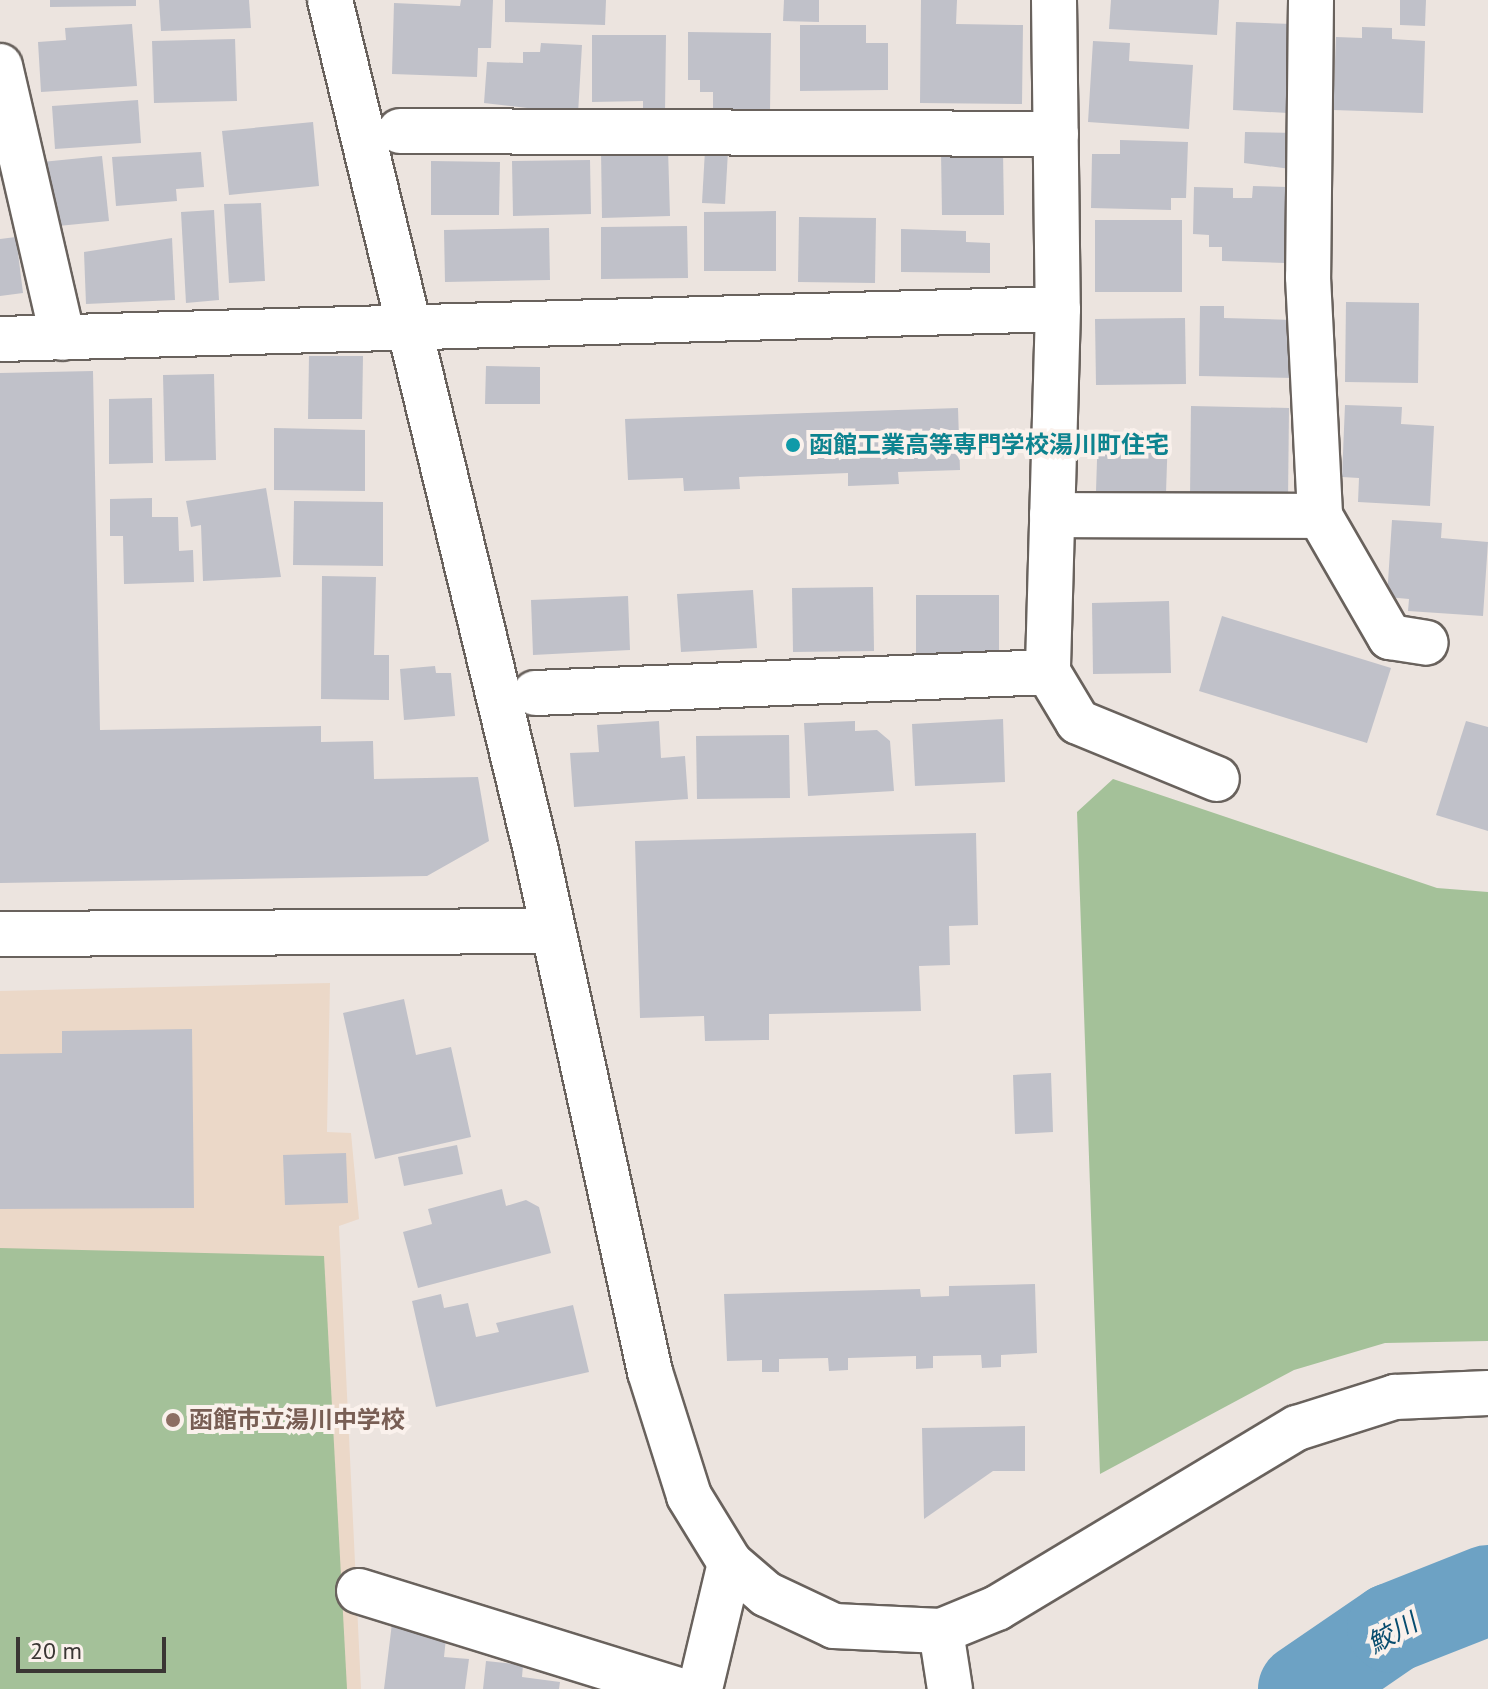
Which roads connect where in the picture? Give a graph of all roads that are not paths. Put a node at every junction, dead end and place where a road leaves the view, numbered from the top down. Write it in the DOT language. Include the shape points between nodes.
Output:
graph roads {
  1 [pos="330,0"];
  2 [pos="1054,0"];
  3 [pos="1311,0"];
  4 [pos="0,66"];
  5 [pos="400,131"];
  6 [pos="1056,134"];
  7 [pos="1058,309"];
  8 [pos="412,327"];
  9 [pos="63,338"];
  10 [pos="0,339"];
  11 [pos="1052,515"];
  12 [pos="1320,516"];
  13 [pos="1426,643"];
  14 [pos="1048,672"];
  15 [pos="535,693"];
  16 [pos="1217,779"];
  17 [pos="552,931"];
  18 [pos="0,934"];
  19 [pos="1488,1393"];
  20 [pos="730,1563"];
  21 [pos="359,1591"];
  22 [pos="941,1631"];
  23 [pos="676,1689"];
  24 [pos="700,1689"];
  25 [pos="950,1689"];
  1 -- 8 [label="street"];
  2 -- 6 [label="street"];
  3 -- 12 [label="street" via="1308,277"];
  4 -- 9 [label="street"];
  5 -- 6 [label="street"];
  6 -- 7 [label="street"];
  7 -- 8 [label="street"];
  7 -- 11 [label="street"];
  8 -- 9 [label="street"];
  8 -- 17 [label="street"];
  9 -- 10 [label="street"];
  11 -- 12 [label="street"];
  11 -- 14 [label="street"];
  12 -- 13 [label="street" via="1390,637"];
  14 -- 15 [label="street"];
  14 -- 16 [label="street" via="1078,722"];
  17 -- 18 [label="street"];
  17 -- 20 [label="street" via="650,1372 689,1496"];
  19 -- 22 [label="street" via="1395,1397 1297,1428 997,1608"];
  20 -- 22 [label="street" via="766,1594 834,1626"];
  20 -- 24 [label="street"];
  21 -- 23 [label="street"];
  22 -- 25 [label="street"];
}
